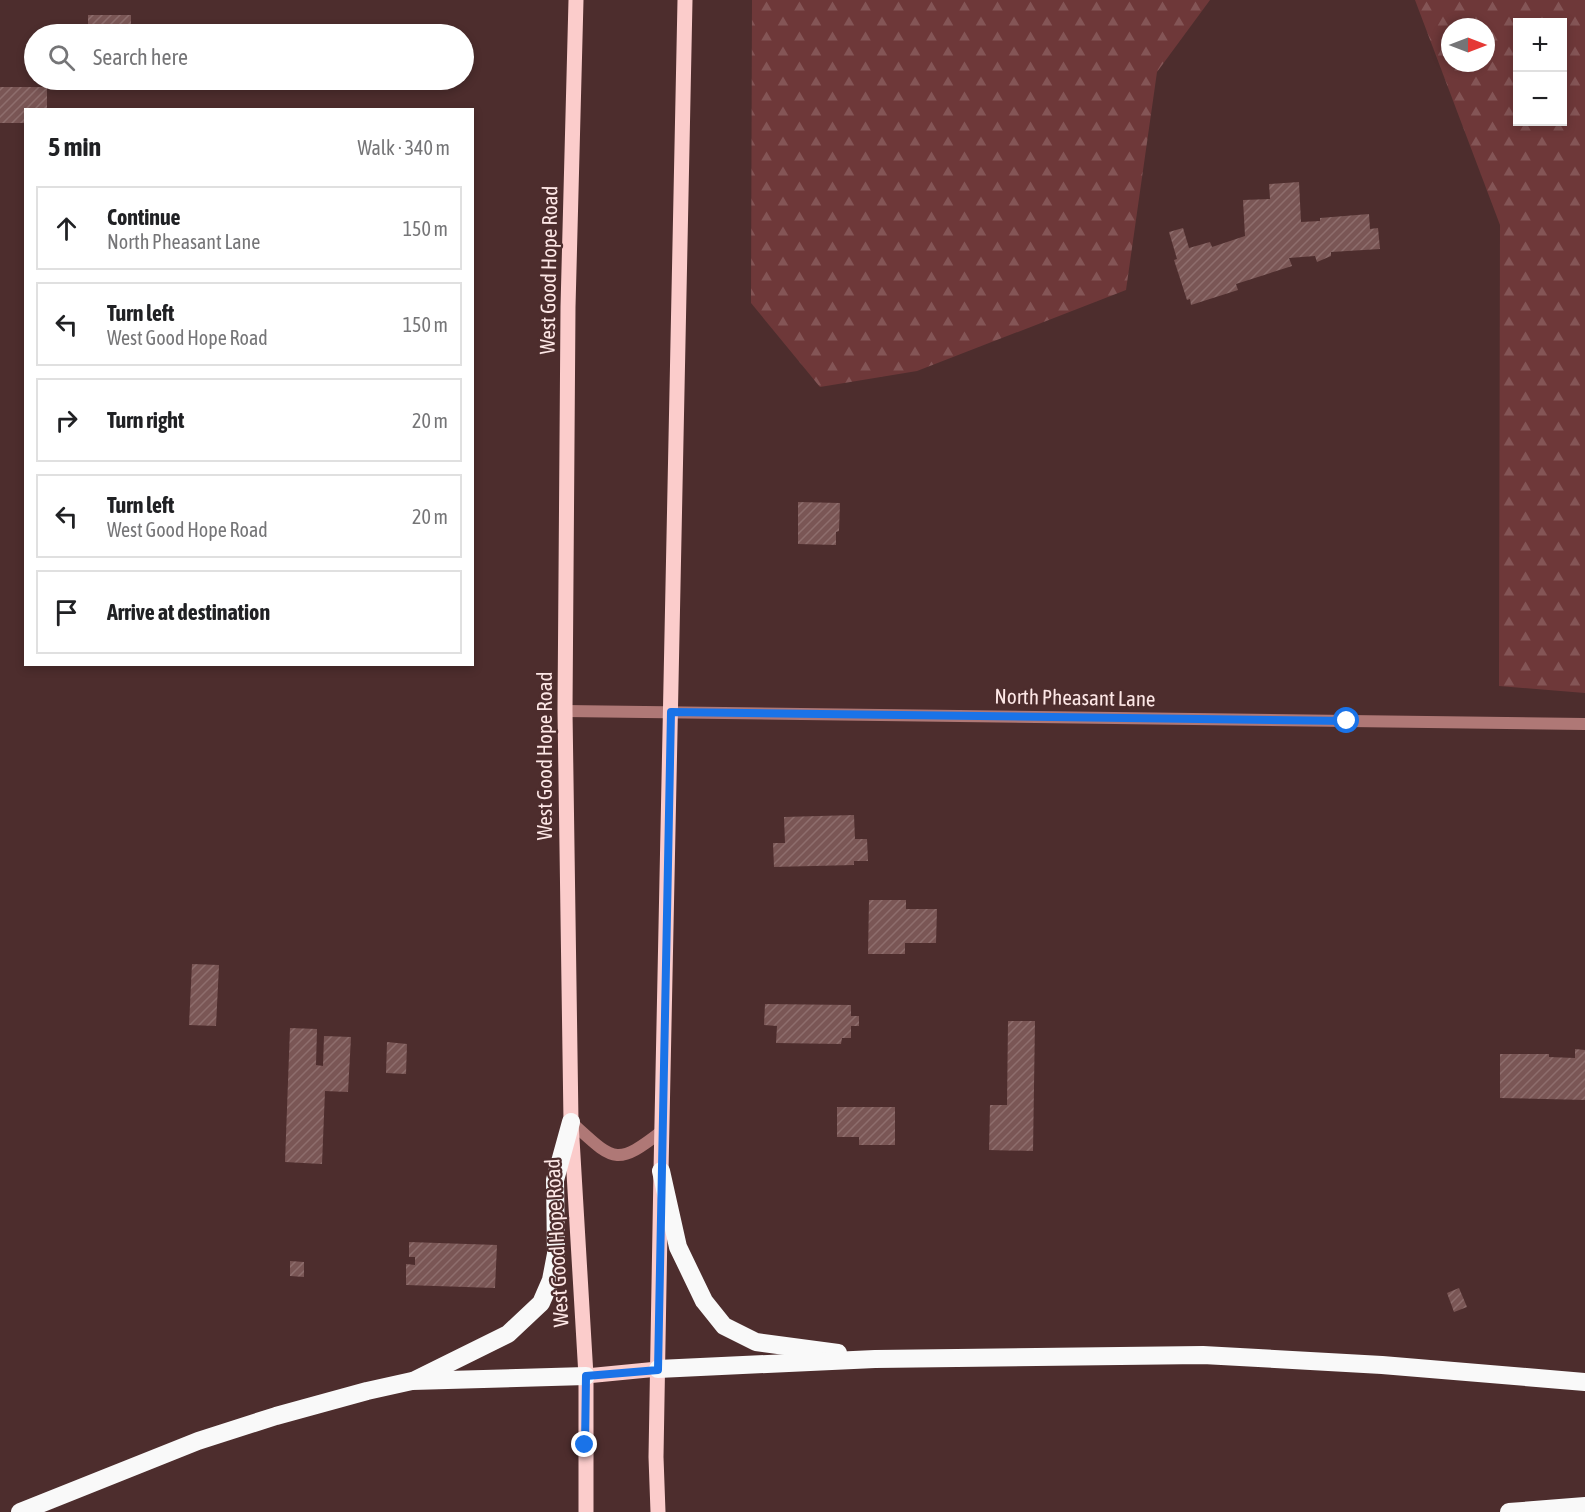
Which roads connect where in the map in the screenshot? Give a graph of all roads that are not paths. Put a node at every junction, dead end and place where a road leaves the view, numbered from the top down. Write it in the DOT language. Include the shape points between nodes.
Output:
graph roads {
  1 [pos="576,0"];
  2 [pos="685,0"];
  3 [pos="565,711"];
  4 [pos="671,712"];
  5 [pos="1585,724"];
  6 [pos="571,1122"];
  7 [pos="662,1131"];
  8 [pos="661,1171"];
  9 [pos="875,1359"];
  10 [pos="658,1370"];
  11 [pos="586,1376"];
  12 [pos="412,1382"];
  13 [pos="1585,1382"];
  14 [pos="1585,1506"];
  15 [pos="20,1512"];
  16 [pos="586,1512"];
  17 [pos="658,1512"];
  18 [pos="1509,1512"];
  1 -- 3 [label="main road, West Good Hope Road" via="568,307"];
  2 -- 4 [label="main road"];
  3 -- 4 [label="street, North Pheasant Lane"];
  3 -- 6 [label="main road, West Good Hope Road"];
  4 -- 5 [label="street, North Pheasant Lane"];
  4 -- 7 [label="main road"];
  6 -- 7 [label="street" via="600,1148 625,1156"];
  6 -- 11 [label="main road, West Good Hope Road"];
  6 -- 12 [label="highway" via="555,1180 556,1254 541,1303 508,1334"];
  7 -- 8 [label="main road"];
  8 -- 9 [label="highway" via="678,1247 704,1301 724,1326 756,1342"];
  8 -- 10 [label="main road"];
  9 -- 10 [label="highway"];
  9 -- 13 [label="highway" via="1203,1355"];
  10 -- 11 [label="main road"];
  10 -- 17 [label="main road"];
  11 -- 12 [label="highway"];
  11 -- 16 [label="main road, West Good Hope Road"];
  12 -- 15 [label="highway" via="347,1396 198,1442"];
  14 -- 18 [label="highway"];
}
